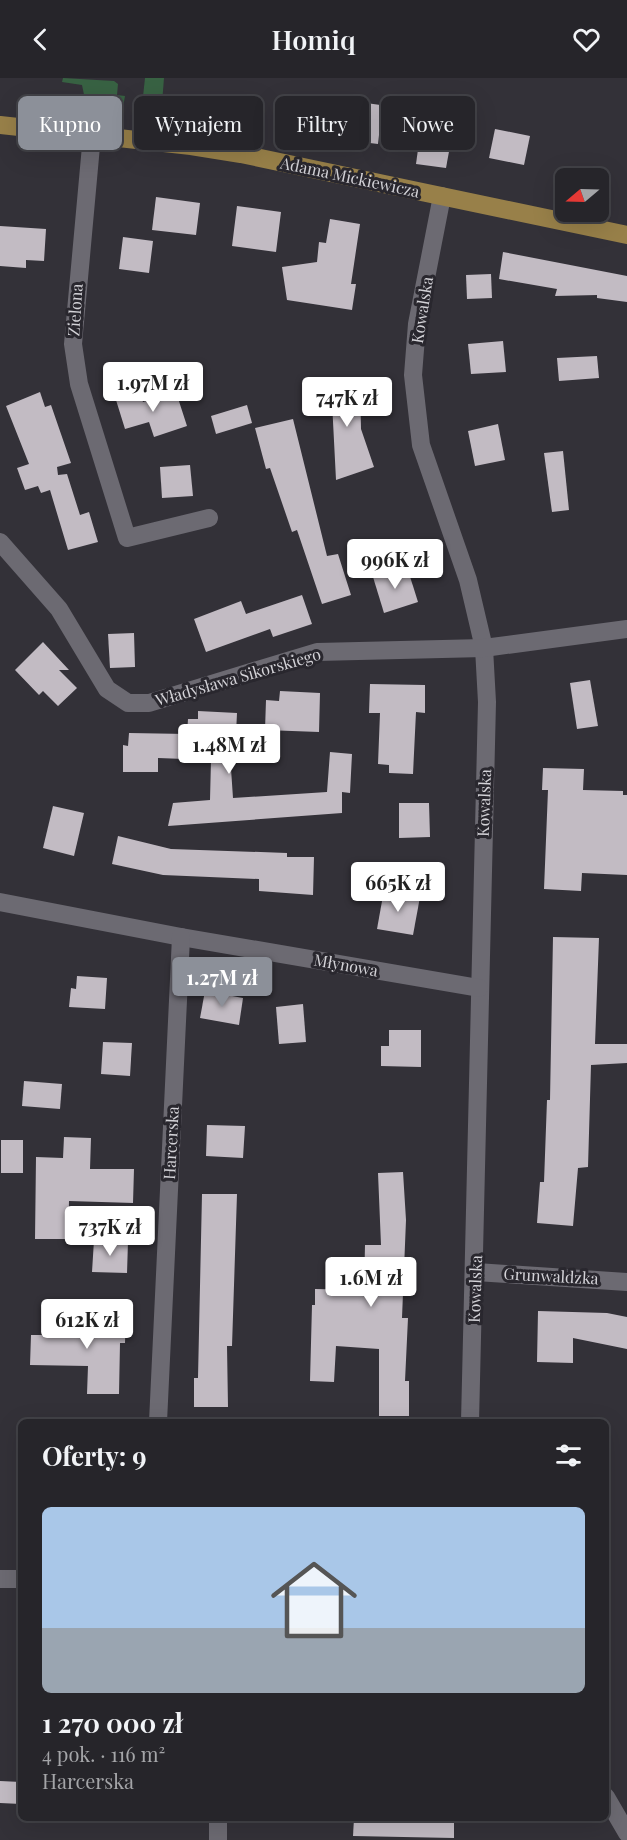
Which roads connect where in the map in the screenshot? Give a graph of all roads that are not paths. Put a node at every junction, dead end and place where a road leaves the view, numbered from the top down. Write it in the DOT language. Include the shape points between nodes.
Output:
graph roads {
  1 [pos="0,126"];
  2 [pos="18,128"];
  3 [pos="122,139"];
  4 [pos="90,150"];
  5 [pos="442,196"];
  6 [pos="627,235"];
  7 [pos="209,518"];
  8 [pos="0,542"];
  9 [pos="627,629"];
  10 [pos="484,648"];
  11 [pos="0,902"];
  12 [pos="181,937"];
  13 [pos="479,988"];
  14 [pos="476,1272"];
  15 [pos="627,1282"];
  16 [pos="158,1419"];
  17 [pos="471,1419"];
  18 [pos="0,1579"];
  19 [pos="18,1579"];
  20 [pos="609,1802"];
  21 [pos="218,1821"];
  22 [pos="627,1833"];
  23 [pos="218,1840"];
  1 -- 2 [label="main road, Adama Mickiewicza"];
  3 -- 5 [label="main road, Adama Mickiewicza" via="241,154"];
  4 -- 7 [label="street, Zielona" via="73,344 79,384 127,538"];
  5 -- 6 [label="main road, Adama Mickiewicza"];
  5 -- 10 [label="street, Kowalska" via="417,324 413,375 421,445 468,580"];
  8 -- 10 [label="street, Władysława Sikorskiego" via="59,609 107,689 128,703 149,703 317,652"];
  9 -- 10 [label="street, Władysława Sikorskiego"];
  10 -- 13 [label="street, Kowalska" via="487,702"];
  11 -- 12 [label="street, Młynowa"];
  12 -- 13 [label="street, Młynowa"];
  12 -- 16 [label="street, Harcerska"];
  13 -- 14 [label="street, Kowalska"];
  14 -- 15 [label="street, Grunwaldzka"];
  14 -- 17 [label="street, Kowalska"];
  18 -- 19 [label="street"];
  20 -- 22 [label="street"];
  21 -- 23 [label="street"];
}
